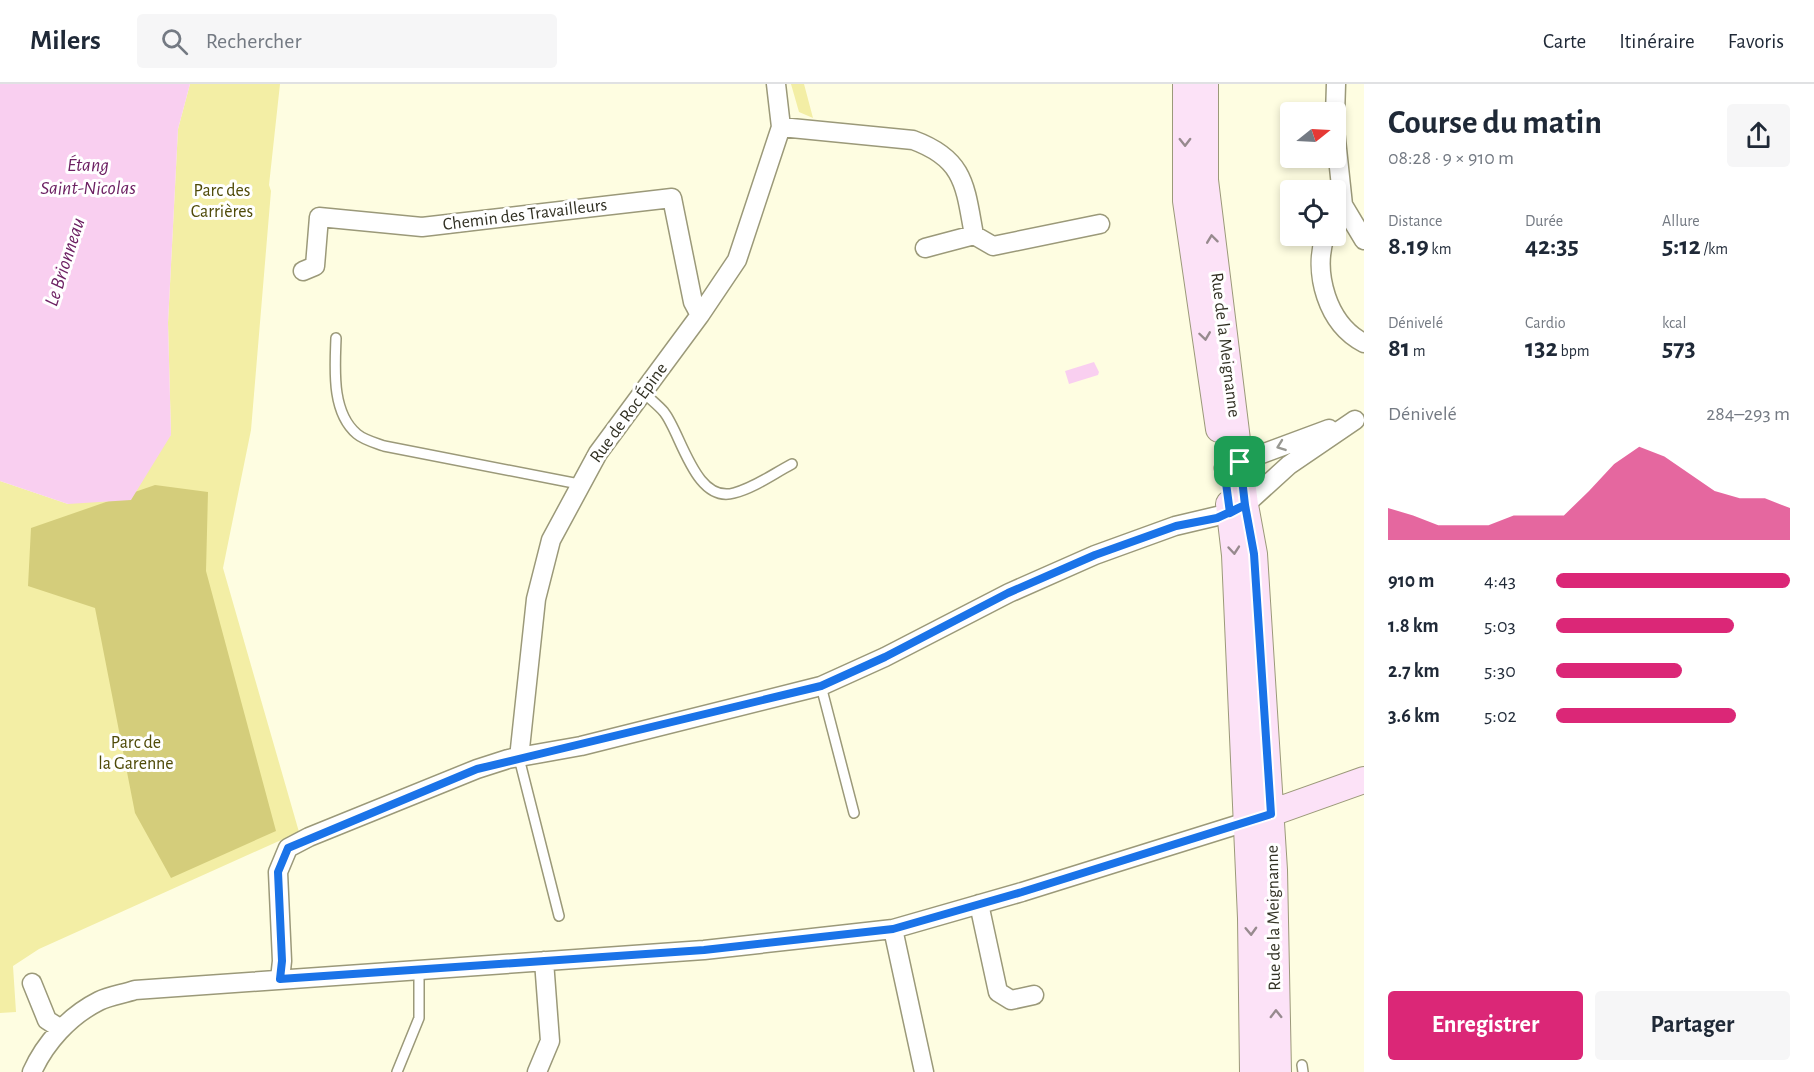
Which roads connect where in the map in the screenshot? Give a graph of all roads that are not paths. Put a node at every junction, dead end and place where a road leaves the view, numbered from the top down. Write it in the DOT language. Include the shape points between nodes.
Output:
graph roads {
  1 [pos="776,84"];
  2 [pos="1186,84"];
  3 [pos="1205,84"];
  4 [pos="1336,84"];
  5 [pos="1335,102"];
  6 [pos="781,127"];
  7 [pos="1346,218"];
  8 [pos="1100,224"];
  9 [pos="974,235"];
  10 [pos="1364,240"];
  11 [pos="1322,246"];
  12 [pos="925,249"];
  13 [pos="303,271"];
  14 [pos="700,315"];
  15 [pos="336,338"];
  16 [pos="1364,343"];
  17 [pos="644,393"];
  18 [pos="1360,418"];
  19 [pos="792,465"];
  20 [pos="1232,465"];
  21 [pos="579,484"];
  22 [pos="1238,509"];
  23 [pos="821,686"];
  24 [pos="522,758"];
  25 [pos="1364,780"];
  26 [pos="854,813"];
  27 [pos="1271,814"];
  28 [pos="1246,822"];
  29 [pos="979,904"];
  30 [pos="559,916"];
  31 [pos="893,929"];
  32 [pos="544,961"];
  33 [pos="419,969"];
  34 [pos="280,979"];
  35 [pos="32,983"];
  36 [pos="1034,995"];
  37 [pos="55,1036"];
  38 [pos="1294,1070"];
  39 [pos="32,1072"];
  40 [pos="397,1072"];
  41 [pos="537,1072"];
  42 [pos="924,1072"];
  43 [pos="1253,1072"];
  1 -- 6 [label="street, Rue de Roc Épine"];
  2 -- 20 [label="street, Rue de la Meignanne, one-way" via="1186,201"];
  20 -- 3 [label="street, Rue de la Meignanne, one-way" via="1204,180"];
  4 -- 5 [label="street"];
  6 -- 9 [label="street" via="913,140 932,147 951,160 963,182"];
  6 -- 14 [label="street, Rue de Roc Épine" via="737,260"];
  7 -- 10 [label="street"];
  8 -- 9 [label="street" via="993,246"];
  9 -- 12 [label="street"];
  11 -- 16 [label="street" via="1324,293 1340,322"];
  13 -- 14 [label="street, Chemin des Travailleurs" via="315,266 319,217 422,227 672,198 693,302"];
  14 -- 17 [label="street, Rue de Roc Épine"];
  15 -- 21 [label="lane" via="335,380 343,413 357,434 384,446"];
  17 -- 19 [label="lane" via="665,413 700,478 716,492 734,493"];
  17 -- 21 [label="street, Rue de Roc Épine"];
  18 -- 20 [label="street, one-way"];
  18 -- 22 [label="street" via="1289,465"];
  20 -- 22 [label="street, Rue de la Meignanne"];
  21 -- 24 [label="street, Rue de Roc Épine" via="551,540 536,599"];
  22 -- 23 [label="street" via="1095,555 1008,593"];
  22 -- 27 [label="street, Rue de la Meignanne" via="1254,554"];
  22 -- 28 [label="street, Rue de la Meignanne, one-way" via="1235,555"];
  23 -- 24 [label="street"];
  23 -- 26 [label="lane"];
  24 -- 30 [label="lane"];
  24 -- 34 [label="street" via="477,769 288,848 278,872"];
  25 -- 27 [label="street"];
  27 -- 28 [label="street"];
  38 -- 27 [label="street, Rue de la Meignanne, one-way"];
  28 -- 29 [label="street"];
  28 -- 43 [label="street, Rue de la Meignanne, one-way"];
  29 -- 31 [label="street"];
  29 -- 36 [label="street" via="998,992 1011,1000"];
  31 -- 32 [label="street" via="715,949"];
  31 -- 42 [label="street"];
  32 -- 33 [label="street"];
  32 -- 41 [label="street" via="550,1041"];
  33 -- 34 [label="street"];
  33 -- 40 [label="lane" via="419,1018"];
  34 -- 37 [label="street" via="135,990 99,1001"];
  35 -- 37 [label="street"];
  37 -- 39 [label="street"];
}
